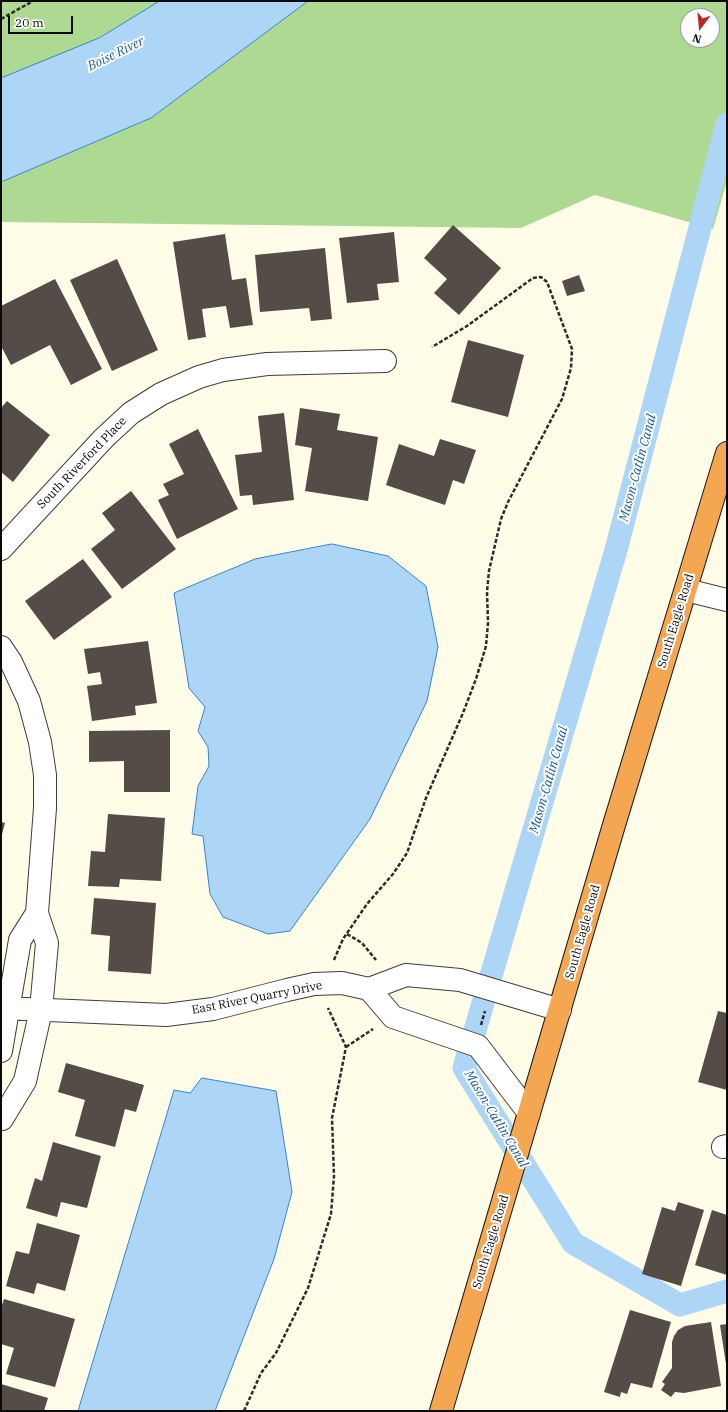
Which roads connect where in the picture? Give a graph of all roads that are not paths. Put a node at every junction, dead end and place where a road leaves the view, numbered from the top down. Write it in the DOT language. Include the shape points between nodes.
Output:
graph roads {
  1 [pos="385,361"];
  2 [pos="727,453"];
  3 [pos="1,549"];
  4 [pos="686,590"];
  5 [pos="727,600"];
  6 [pos="1,647"];
  7 [pos="37,913"];
  8 [pos="369,989"];
  9 [pos="5,1008"];
  10 [pos="41,1010"];
  11 [pos="560,1010"];
  12 [pos="1,1051"];
  13 [pos="529,1113"];
  14 [pos="1,1117"];
  15 [pos="441,1411"];
  1 -- 3 [label="street, South Riverford Place" via="267,364 223,370 199,377 161,394 131,414 104,438"];
  2 -- 4 [label="highway, South Eagle Road"];
  4 -- 5 [label="street"];
  4 -- 11 [label="highway, South Eagle Road"];
  6 -- 7 [label="street" via="29,701 40,742 45,775"];
  7 -- 9 [label="street" via="20,940"];
  7 -- 10 [label="street" via="47,943"];
  8 -- 10 [label="street, East River Quarry Drive" via="342,983 314,984 213,1009 166,1015"];
  8 -- 11 [label="street" via="406,975 460,980"];
  8 -- 13 [label="street" via="393,1017 478,1046"];
  9 -- 10 [label="street, East River Quarry Drive"];
  9 -- 12 [label="street"];
  10 -- 14 [label="street" via="25,1081"];
  11 -- 13 [label="highway, South Eagle Road"];
  13 -- 15 [label="highway, South Eagle Road"];
}
